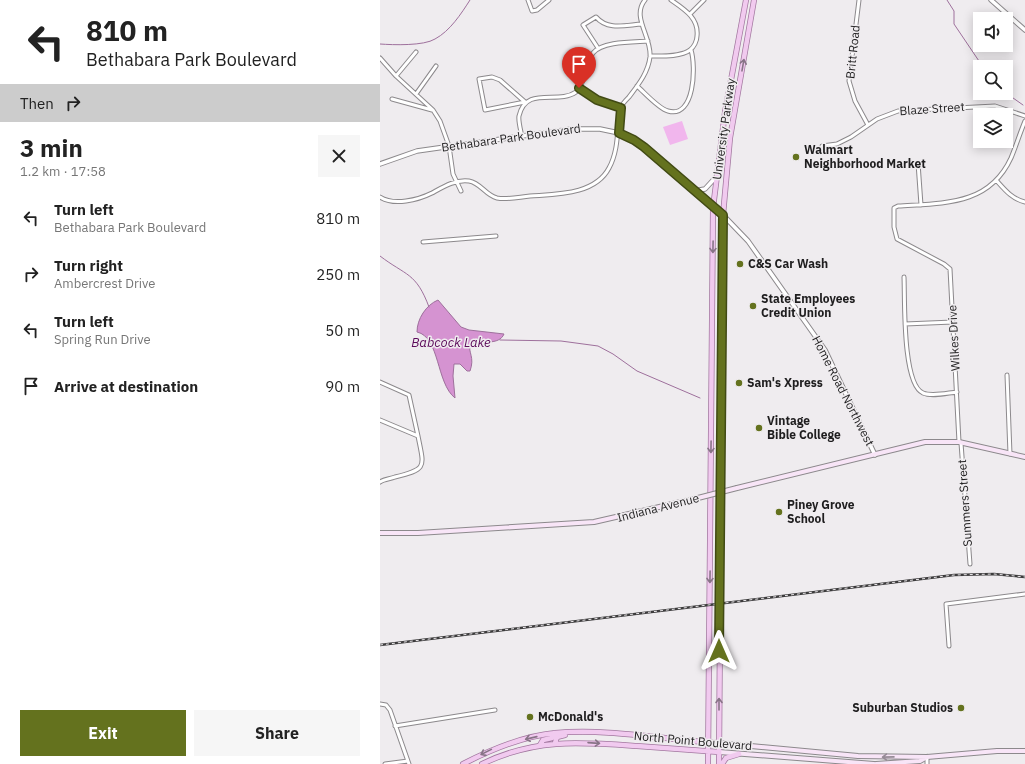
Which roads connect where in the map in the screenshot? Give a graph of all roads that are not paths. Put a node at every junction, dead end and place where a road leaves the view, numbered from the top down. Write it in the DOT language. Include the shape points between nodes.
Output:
graph roads {
  1 [pos="528,0"];
  2 [pos="549,0"];
  3 [pos="645,0"];
  4 [pos="671,0"];
  5 [pos="681,0"];
  6 [pos="704,0"];
  7 [pos="746,0"];
  8 [pos="754,0"];
  9 [pos="859,0"];
  10 [pos="991,0"];
  11 [pos="676,4"];
  12 [pos="690,14"];
  13 [pos="642,24"];
  14 [pos="1025,30"];
  15 [pos="648,41"];
  16 [pos="598,48"];
  17 [pos="691,50"];
  18 [pos="416,52"];
  19 [pos="650,56"];
  20 [pos="380,58"];
  21 [pos="436,66"];
  22 [pos="396,76"];
  23 [pos="637,86"];
  24 [pos="579,88"];
  25 [pos="416,94"];
  26 [pos="392,99"];
  27 [pos="525,102"];
  28 [pos="621,108"];
  29 [pos="433,110"];
  30 [pos="1025,116"];
  31 [pos="1025,120"];
  32 [pos="868,125"];
  33 [pos="619,133"];
  34 [pos="522,137"];
  35 [pos="449,146"];
  36 [pos="822,146"];
  37 [pos="918,163"];
  38 [pos="380,164"];
  39 [pos="717,174"];
  40 [pos="996,180"];
  41 [pos="457,182"];
  42 [pos="461,190"];
  43 [pos="694,191"];
  44 [pos="380,197"];
  45 [pos="1025,202"];
  46 [pos="921,205"];
  47 [pos="713,208"];
  48 [pos="723,215"];
  49 [pos="496,236"];
  50 [pos="423,242"];
  51 [pos="904,276"];
  52 [pos="953,322"];
  53 [pos="905,324"];
  54 [pos="1007,375"];
  55 [pos="380,382"];
  56 [pos="957,392"];
  57 [pos="380,420"];
  58 [pos="418,436"];
  59 [pos="960,443"];
  60 [pos="1010,454"];
  61 [pos="874,455"];
  62 [pos="1025,457"];
  63 [pos="380,482"];
  64 [pos="380,533"];
  65 [pos="970,564"];
  66 [pos="1025,594"];
  67 [pos="949,646"];
  68 [pos="380,704"];
  69 [pos="495,710"];
  70 [pos="395,726"];
  71 [pos="569,732"];
  72 [pos="554,733"];
  73 [pos="708,742"];
  74 [pos="555,743"];
  75 [pos="719,743"];
  76 [pos="540,745"];
  77 [pos="708,751"];
  78 [pos="1025,751"];
  79 [pos="719,752"];
  80 [pos="739,754"];
  81 [pos="927,757"];
  82 [pos="409,763"];
  83 [pos="385,764"];
  84 [pos="463,764"];
  85 [pos="482,764"];
  86 [pos="708,764"];
  87 [pos="720,764"];
  88 [pos="875,764"];
  89 [pos="927,764"];
  1 -- 2 [label="street" via="532,11"];
  3 -- 13 [label="street" via="640,11"];
  4 -- 11 [label="street"];
  5 -- 11 [label="street"];
  6 -- 12 [label="street"];
  7 -- 39 [label="main road, University Parkway" via="725,112"];
  48 -- 8 [label="main road, University Parkway, one-way" via="730,138"];
  9 -- 32 [label="street, Britt Road" via="849,81 855,101"];
  10 -- 14 [label="street"];
  11 -- 12 [label="street"];
  12 -- 17 [label="street" via="697,32"];
  13 -- 15 [label="street"];
  13 -- 16 [label="street" via="608,26 596,17 583,25"];
  15 -- 16 [label="street"];
  15 -- 19 [label="street"];
  16 -- 24 [label="street" via="590,58"];
  17 -- 19 [label="street"];
  17 -- 23 [label="street" via="693,78 689,97 683,109 675,112 665,110"];
  18 -- 22 [label="street"];
  19 -- 23 [label="street" via="645,73"];
  20 -- 22 [label="street"];
  21 -- 25 [label="street"];
  22 -- 25 [label="street"];
  23 -- 28 [label="street"];
  24 -- 27 [label="street" via="564,97 536,97"];
  24 -- 28 [label="street" via="597,100"];
  25 -- 29 [label="street"];
  26 -- 29 [label="street"];
  27 -- 27 [label="street" via="500,80 492,77 479,79 485,110"];
  27 -- 34 [label="street" via="519,116"];
  28 -- 33 [label="street"];
  29 -- 35 [label="street" via="443,127"];
  30 -- 32 [label="street, Blaze Street" via="995,106 922,109 898,111"];
  31 -- 40 [label="street" via="1010,159"];
  32 -- 36 [label="street, Blaze Street" via="837,144"];
  33 -- 34 [label="street, Bethabara Park Boulevard" via="586,128"];
  33 -- 41 [label="street" via="605,175 598,181 572,192 505,199 491,196 474,182"];
  33 -- 43 [label="street, Bethabara Park Boulevard" via="644,147"];
  34 -- 35 [label="street, Bethabara Park Boulevard"];
  35 -- 38 [label="street, Bethabara Park Boulevard" via="417,151"];
  35 -- 41 [label="street" via="452,169"];
  37 -- 46 [label="street"];
  39 -- 43 [label="street" via="714,181 705,189"];
  39 -- 47 [label="main road, University Parkway"];
  40 -- 45 [label="street" via="1011,196"];
  40 -- 46 [label="street" via="971,198"];
  41 -- 42 [label="street"];
  41 -- 44 [label="street" via="432,193 402,201 392,202"];
  43 -- 47 [label="street, Bethabara Park Boulevard"];
  46 -- 52 [label="street, Wilkes Drive" via="894,208 897,239 950,269"];
  47 -- 48 [label="street, Home Road Northwest"];
  47 -- 73 [label="main road, University Parkway, one-way"];
  48 -- 61 [label="street, Home Road Northwest" via="748,241 826,350"];
  75 -- 48 [label="main road, University Parkway, one-way"];
  49 -- 50 [label="street"];
  51 -- 53 [label="street"];
  52 -- 53 [label="street"];
  52 -- 56 [label="street, Wilkes Drive"];
  53 -- 56 [label="street" via="909,365 918,389 923,393 932,394"];
  54 -- 60 [label="street"];
  55 -- 58 [label="street" via="409,395"];
  56 -- 59 [label="street, Wilkes Drive"];
  57 -- 58 [label="street"];
  58 -- 63 [label="street" via="423,461 419,469"];
  59 -- 60 [label="main road, Indiana Avenue"];
  59 -- 61 [label="main road, Indiana Avenue" via="924,442"];
  59 -- 65 [label="street, Summers Street"];
  60 -- 62 [label="main road, Indiana Avenue"];
  61 -- 64 [label="main road, Indiana Avenue, bridge" via="594,522"];
  66 -- 67 [label="street" via="946,604"];
  68 -- 70 [label="street" via="390,710"];
  69 -- 70 [label="street"];
  70 -- 82 [label="street"];
  71 -- 72 [label="main road, North Point Boulevard"];
  71 -- 73 [label="main road, North Point Boulevard"];
  71 -- 74 [label="main road" via="557,737"];
  72 -- 76 [label="main road" via="552,738 543,740"];
  72 -- 84 [label="main road, North Point Boulevard, one-way" via="509,743"];
  73 -- 75 [label="main road, North Point Boulevard"];
  73 -- 77 [label="main road, University Parkway"];
  74 -- 76 [label="main road, North Point Boulevard"];
  74 -- 77 [label="main road, North Point Boulevard, one-way" via="583,742"];
  75 -- 79 [label="main road, University Parkway"];
  81 -- 75 [label="main road, North Point Boulevard, one-way" via="858,756"];
  76 -- 85 [label="main road, North Point Boulevard" via="514,751"];
  77 -- 79 [label="main road, North Point Boulevard"];
  77 -- 86 [label="main road, University Parkway"];
  78 -- 81 [label="main road, North Point Boulevard"];
  79 -- 80 [label="main road, North Point Boulevard"];
  79 -- 87 [label="main road, University Parkway"];
  80 -- 87 [label="main road" via="726,758"];
  80 -- 88 [label="main road, North Point Boulevard"];
  81 -- 88 [label="main road, North Point Boulevard" via="920,761"];
  81 -- 89 [label="street"];
  82 -- 83 [label="street"];
}
